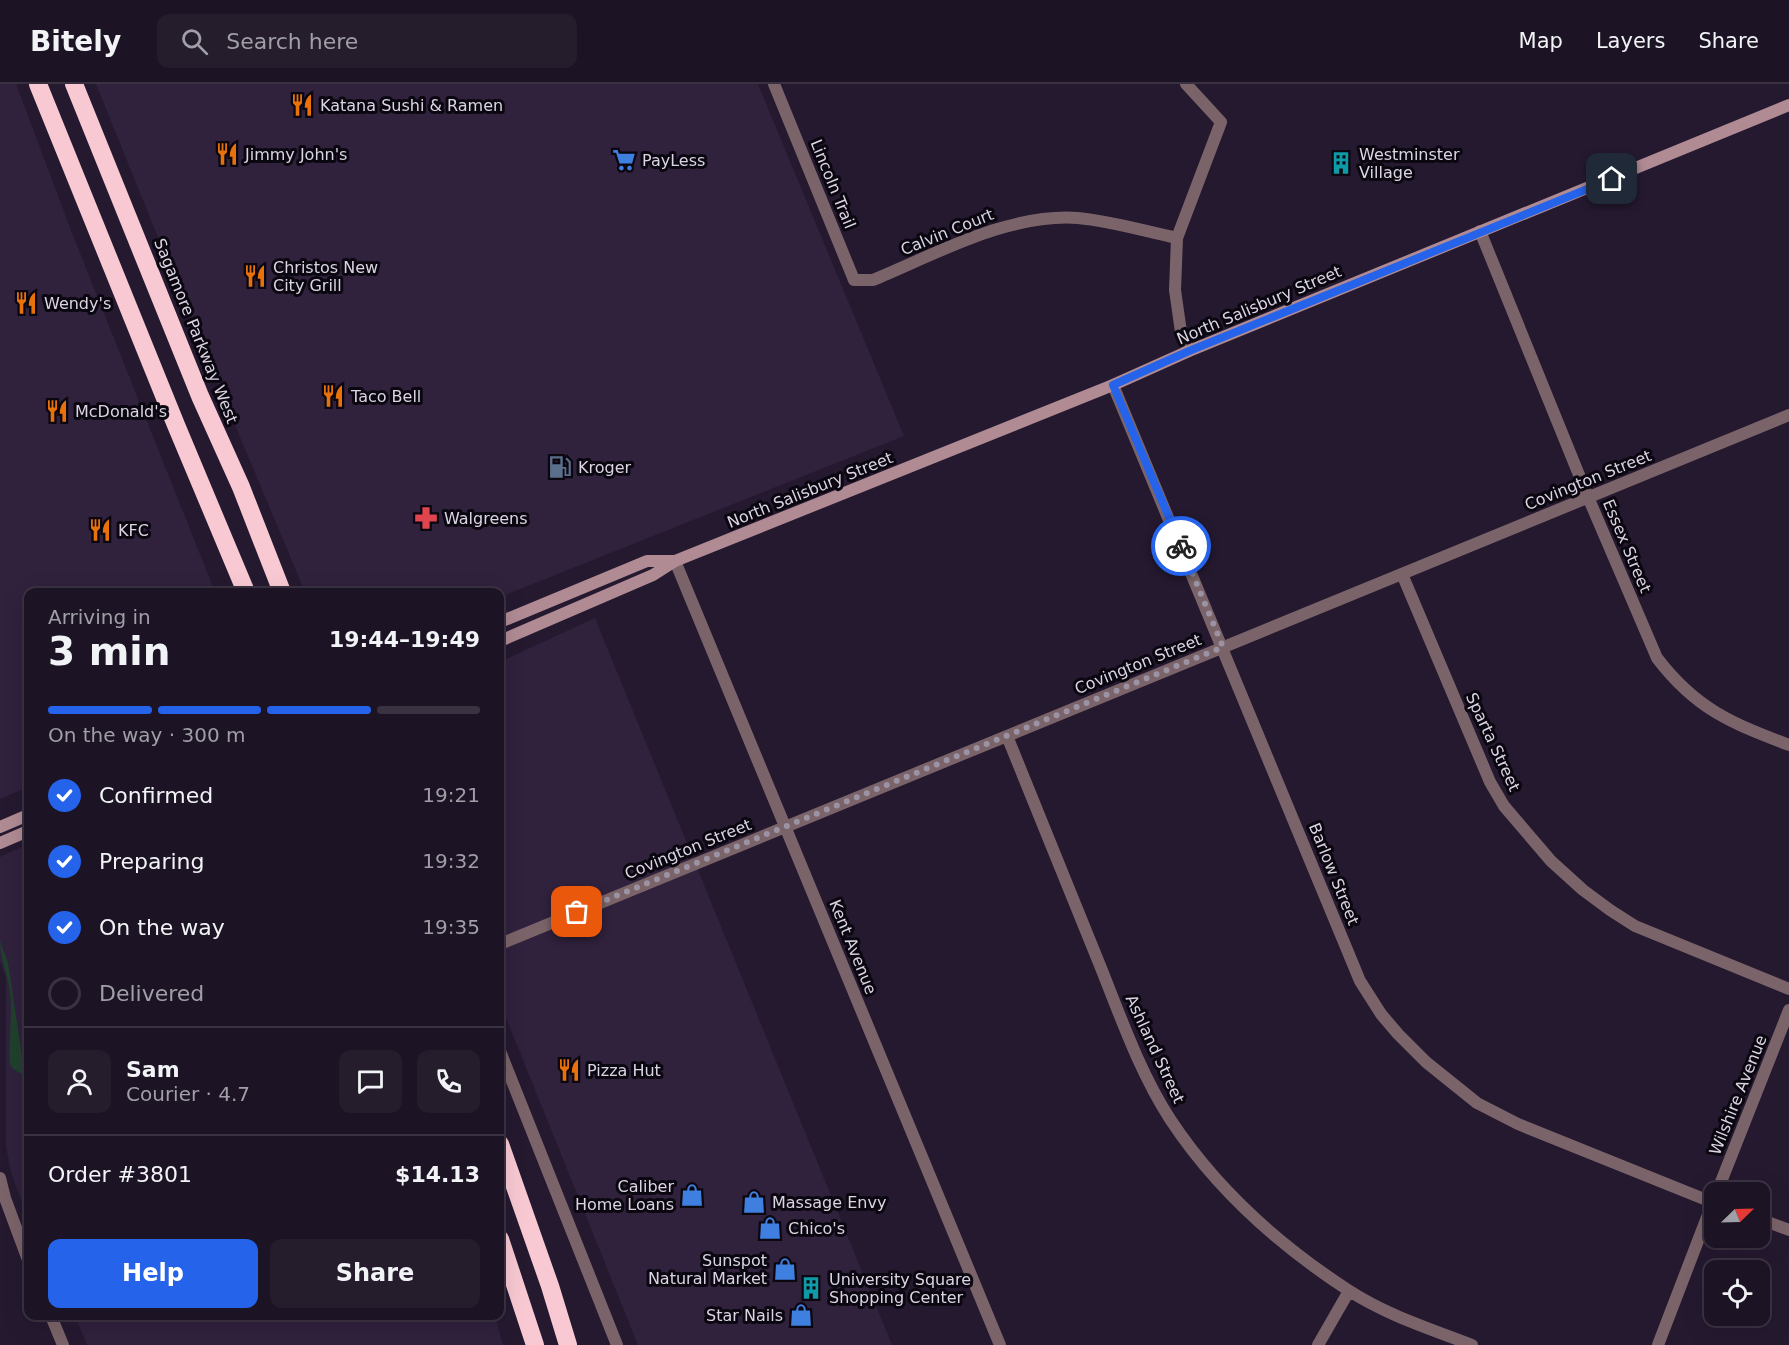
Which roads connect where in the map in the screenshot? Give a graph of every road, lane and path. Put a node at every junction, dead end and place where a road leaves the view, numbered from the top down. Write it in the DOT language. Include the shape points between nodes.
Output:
graph roads {
  1 [pos="38,84"];
  2 [pos="74,84"];
  3 [pos="1186,84"];
  4 [pos="777,85"];
  5 [pos="1789,105"];
  6 [pos="1480,231"];
  7 [pos="1177,238"];
  8 [pos="873,280"];
  9 [pos="1189,351"];
  10 [pos="1113,385"];
  11 [pos="1789,415"];
  12 [pos="1588,497"];
  13 [pos="675,561"];
  14 [pos="1402,574"];
  15 [pos="244,588"];
  16 [pos="280,588"];
  17 [pos="504,620"];
  18 [pos="504,639"];
  19 [pos="1223,647"];
  20 [pos="1007,736"];
  21 [pos="1789,746"];
  22 [pos="24,817"];
  23 [pos="0,827"];
  24 [pos="786,827"];
  25 [pos="24,833"];
  26 [pos="0,843"];
  27 [pos="504,942"];
  28 [pos="1789,989"];
  29 [pos="1789,1010"];
  30 [pos="504,1061"];
  31 [pos="504,1155"];
  32 [pos="0,1178"];
  33 [pos="1722,1182"];
  34 [pos="1704,1195"];
  35 [pos="1770,1223"];
  36 [pos="1704,1227"];
  37 [pos="1789,1230"];
  38 [pos="24,1250"];
  39 [pos="504,1251"];
  40 [pos="1349,1291"];
  41 [pos="53,1320"];
  42 [pos="63,1345"];
  43 [pos="535,1345"];
  44 [pos="568,1345"];
  45 [pos="617,1345"];
  46 [pos="1000,1345"];
  47 [pos="1318,1345"];
  48 [pos="1472,1345"];
  49 [pos="1658,1345"];
  1 -- 15 [label="highway"];
  2 -- 16 [label="highway, Sagamore Parkway West"];
  3 -- 7 [label="street" via="1221,122"];
  4 -- 8 [label="street, Lincoln Trail" via="854,279"];
  5 -- 6 [label="street, North Salisbury Street"];
  6 -- 9 [label="street, North Salisbury Street"];
  6 -- 12 [label="street, Essex Street"];
  7 -- 8 [label="street, Calvin Court" via="1075,218 1038,220 997,228"];
  7 -- 9 [label="street" via="1175,290 1181,332"];
  9 -- 10 [label="street, North Salisbury Street"];
  10 -- 13 [label="street, North Salisbury Street"];
  10 -- 19 [label="street, Barlow Street"];
  11 -- 12 [label="street, Covington Street"];
  12 -- 14 [label="street, Covington Street"];
  12 -- 21 [label="street, Essex Street" via="1657,658 1674,681 1721,717"];
  13 -- 17 [label="street, North Salisbury Street" via="647,561"];
  13 -- 18 [label="street, North Salisbury Street" via="653,575"];
  13 -- 24 [label="street, Kent Avenue"];
  14 -- 19 [label="street, Covington Street"];
  14 -- 28 [label="street, Sparta Street" via="1490,782 1504,806 1551,861 1583,890 1635,926"];
  19 -- 20 [label="street, Covington Street"];
  19 -- 34 [label="street, Barlow Street" via="1360,981 1392,1028 1477,1103 1518,1124"];
  20 -- 24 [label="street, Covington Street"];
  20 -- 40 [label="street, Ashland Street" via="1133,1048 1170,1118 1234,1200 1275,1237"];
  22 -- 23 [label="street"];
  24 -- 27 [label="street, Covington Street"];
  24 -- 46 [label="street, Kent Avenue"];
  25 -- 26 [label="street"];
  29 -- 33 [label="street, Wilshire Avenue"];
  30 -- 45 [label="street"];
  31 -- 44 [label="highway"];
  32 -- 38 [label="street"];
  35 -- 37 [label="street"];
  36 -- 49 [label="street, Wilshire Avenue"];
  39 -- 43 [label="highway"];
  40 -- 47 [label="street"];
  40 -- 48 [label="street, Ashland Street" via="1383,1310"];
  41 -- 42 [label="street"];
}
